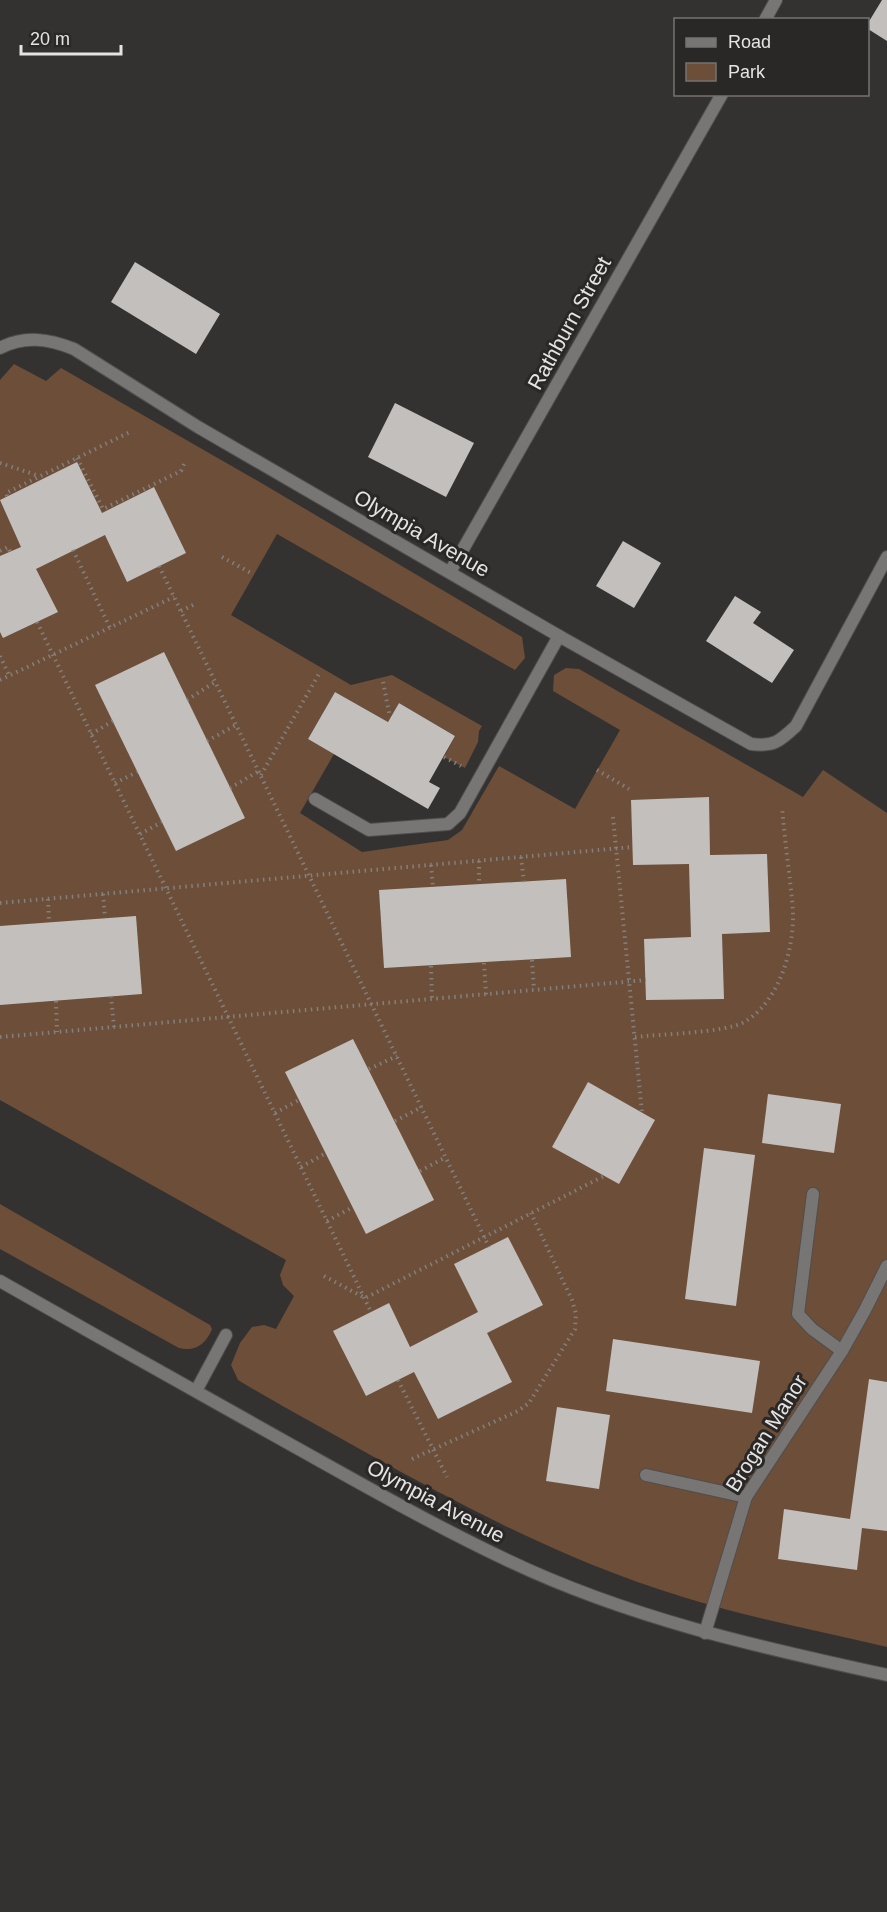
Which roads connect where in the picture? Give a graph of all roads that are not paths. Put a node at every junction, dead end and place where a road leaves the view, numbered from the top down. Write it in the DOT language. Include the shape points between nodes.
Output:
graph roads {
  1 [pos="776,0"];
  2 [pos="766,18"];
  3 [pos="721,96"];
  4 [pos="0,348"];
  5 [pos="887,557"];
  6 [pos="450,572"];
  7 [pos="559,636"];
  8 [pos="315,799"];
  9 [pos="813,1194"];
  10 [pos="887,1266"];
  11 [pos="0,1281"];
  12 [pos="226,1335"];
  13 [pos="842,1351"];
  14 [pos="196,1391"];
  15 [pos="646,1475"];
  16 [pos="746,1497"];
  17 [pos="705,1633"];
  18 [pos="887,1675"];
  1 -- 2 [label="street"];
  3 -- 6 [label="street, Rathburn Street"];
  4 -- 6 [label="street, Olympia Avenue" via="20,340 37,339 74,349 198,427"];
  5 -- 7 [label="street, Olympia Avenue" via="796,726 782,740 767,745 751,744"];
  6 -- 7 [label="street, Olympia Avenue"];
  7 -- 8 [label="street" via="460,813 448,824 369,830"];
  9 -- 13 [label="street" via="798,1314"];
  10 -- 13 [label="street, Brogan Manor"];
  11 -- 14 [label="street, Olympia Avenue"];
  12 -- 14 [label="street"];
  13 -- 16 [label="street, Brogan Manor"];
  14 -- 17 [label="street, Olympia Avenue" via="508,1561"];
  15 -- 16 [label="street"];
  16 -- 17 [label="street, Brogan Manor"];
  17 -- 18 [label="street, Olympia Avenue"];
}
